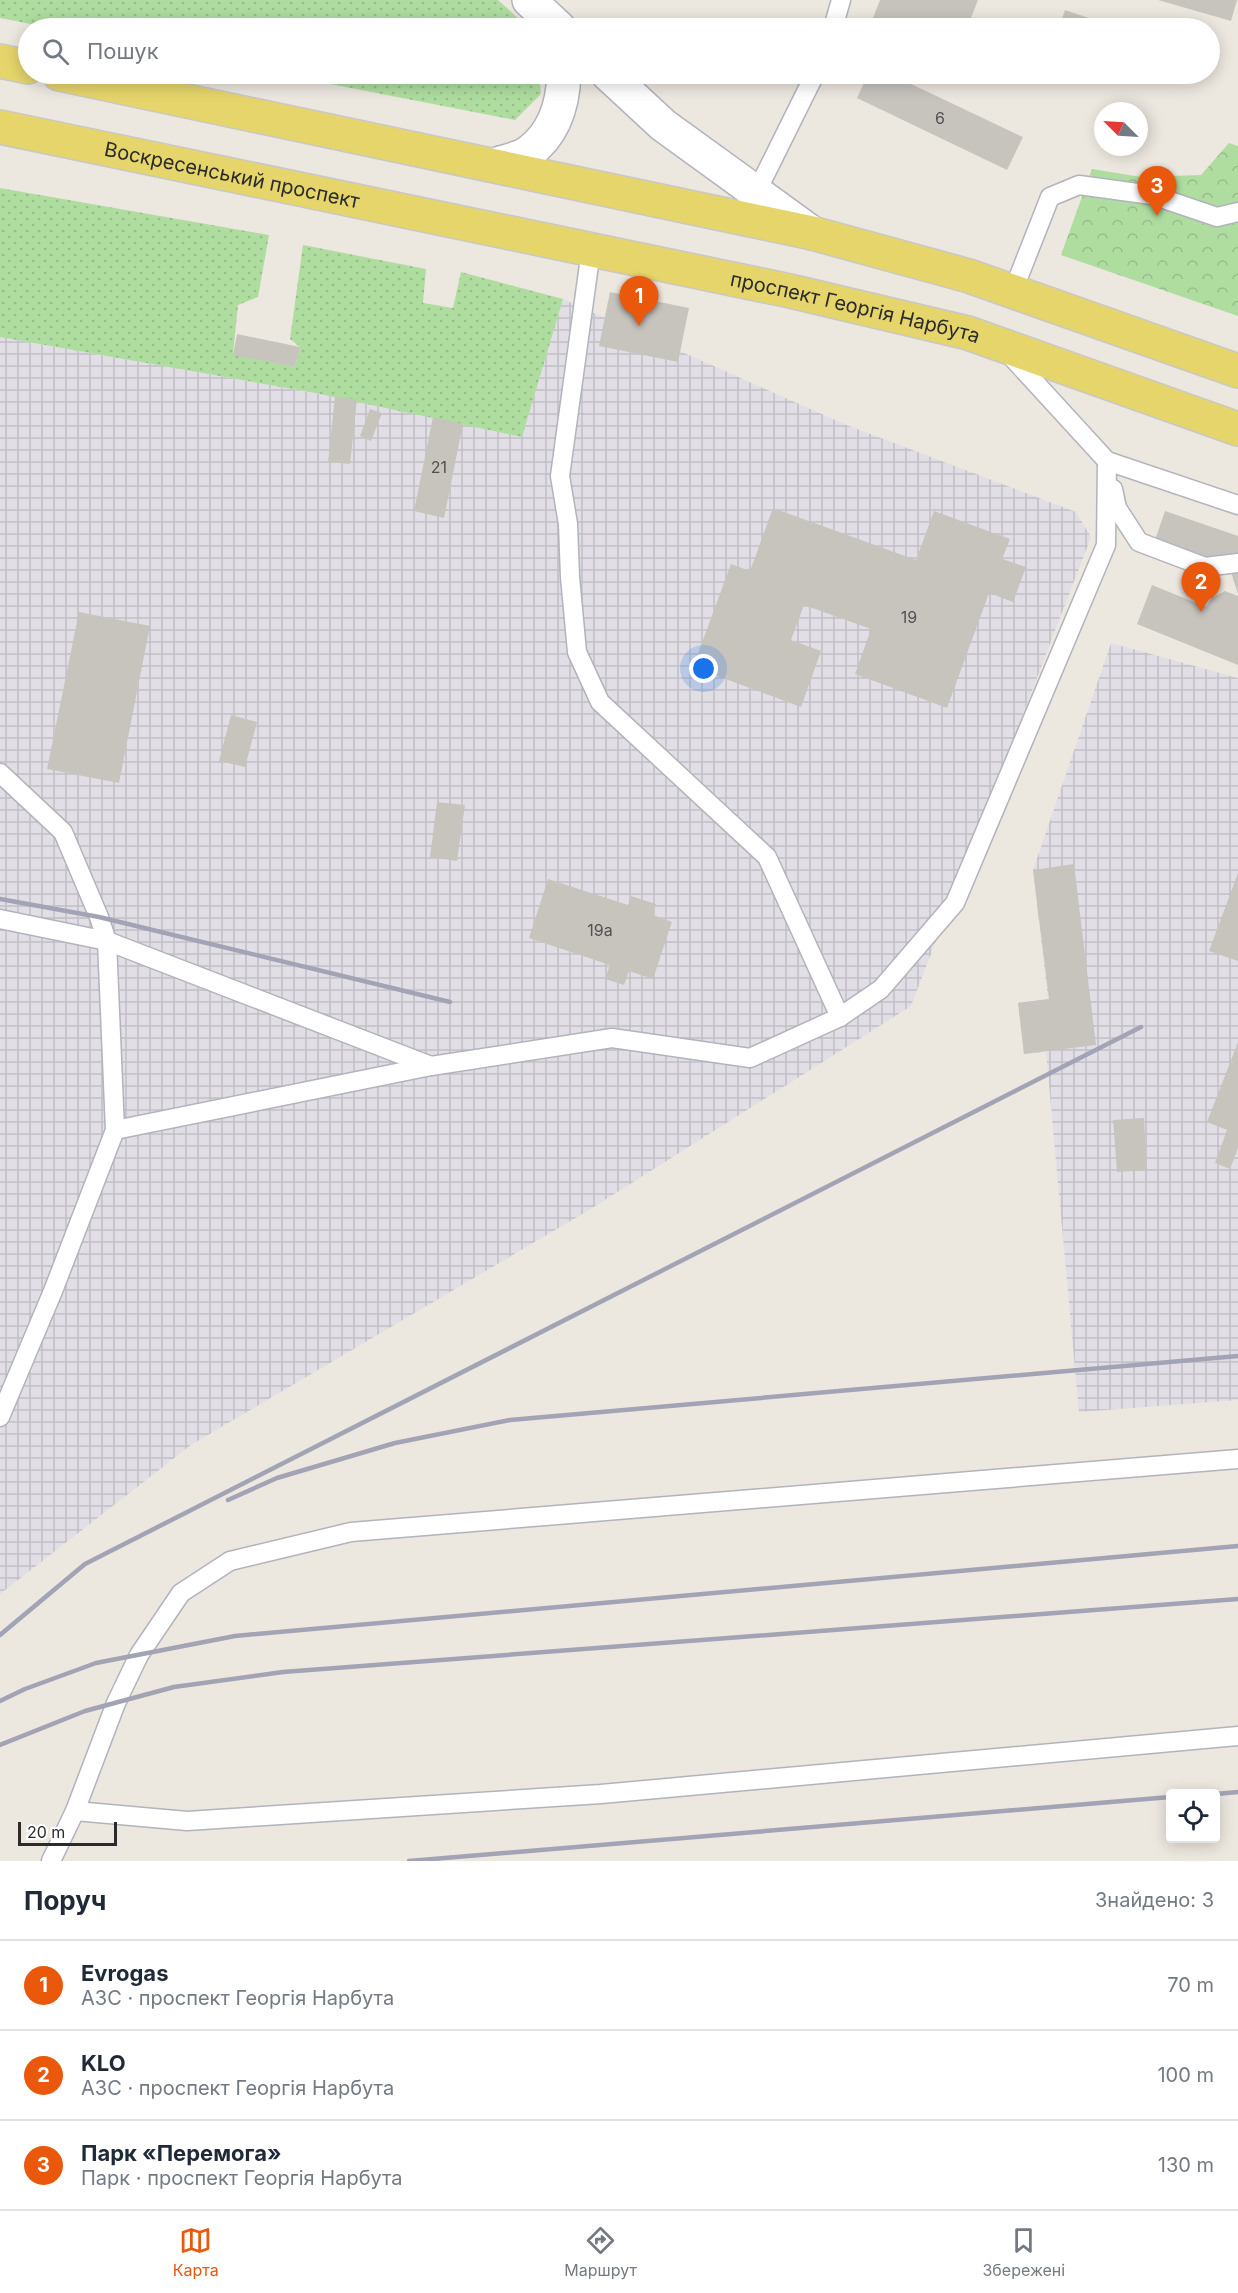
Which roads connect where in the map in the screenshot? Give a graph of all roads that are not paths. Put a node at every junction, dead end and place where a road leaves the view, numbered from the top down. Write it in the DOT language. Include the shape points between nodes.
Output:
graph roads {
  1 [pos="841,0"];
  2 [pos="836,18"];
  3 [pos="0,61"];
  4 [pos="18,65"];
  5 [pos="106,84"];
  6 [pos="563,84"];
  7 [pos="619,84"];
  8 [pos="810,84"];
  9 [pos="0,127"];
  10 [pos="494,165"];
  11 [pos="756,193"];
  12 [pos="1238,212"];
  13 [pos="463,223"];
  14 [pos="812,234"];
  15 [pos="591,250"];
  16 [pos="1012,291"];
  17 [pos="999,345"];
  18 [pos="1238,370"];
  19 [pos="1238,429"];
  20 [pos="1107,461"];
  21 [pos="1238,505"];
  22 [pos="1238,563"];
  23 [pos="0,773"];
  24 [pos="0,919"];
  25 [pos="107,941"];
  26 [pos="840,1017"];
  27 [pos="431,1066"];
  28 [pos="115,1130"];
  29 [pos="0,1417"];
  30 [pos="1238,1459"];
  31 [pos="1238,1736"];
  32 [pos="75,1811"];
  33 [pos="51,1861"];
  1 -- 2 [label="lane"];
  3 -- 4 [label="main road"];
  5 -- 10 [label="main road"];
  6 -- 10 [label="street" via="560,110 548,134 528,153"];
  7 -- 11 [label="street" via="663,125"];
  8 -- 11 [label="lane"];
  9 -- 13 [label="main road, Воскресенський проспект"];
  10 -- 14 [label="main road"];
  11 -- 14 [label="street"];
  12 -- 16 [label="lane" via="1217,217 1152,195 1079,185 1050,197"];
  13 -- 15 [label="main road, проспект Георгія Нарбута"];
  14 -- 16 [label="main road"];
  15 -- 17 [label="main road, проспект Георгія Нарбута" via="790,291 968,333"];
  15 -- 26 [label="lane" via="560,476 568,524 578,652 600,702 767,857"];
  16 -- 18 [label="main road"];
  17 -- 19 [label="main road, проспект Георгія Нарбута"];
  17 -- 20 [label="lane"];
  20 -- 21 [label="lane"];
  20 -- 22 [label="lane" via="1117,508 1139,542 1205,567"];
  20 -- 26 [label="lane" via="1106,545 955,903 881,989"];
  23 -- 25 [label="lane" via="63,832"];
  24 -- 25 [label="lane"];
  25 -- 27 [label="lane"];
  25 -- 28 [label="lane"];
  26 -- 27 [label="lane" via="750,1058 612,1038"];
  27 -- 28 [label="lane"];
  28 -- 29 [label="lane"];
  30 -- 32 [label="lane" via="351,1532 230,1561 181,1593 139,1655 116,1703"];
  31 -- 32 [label="lane" via="601,1794 210,1820"];
  32 -- 33 [label="lane"];
}
